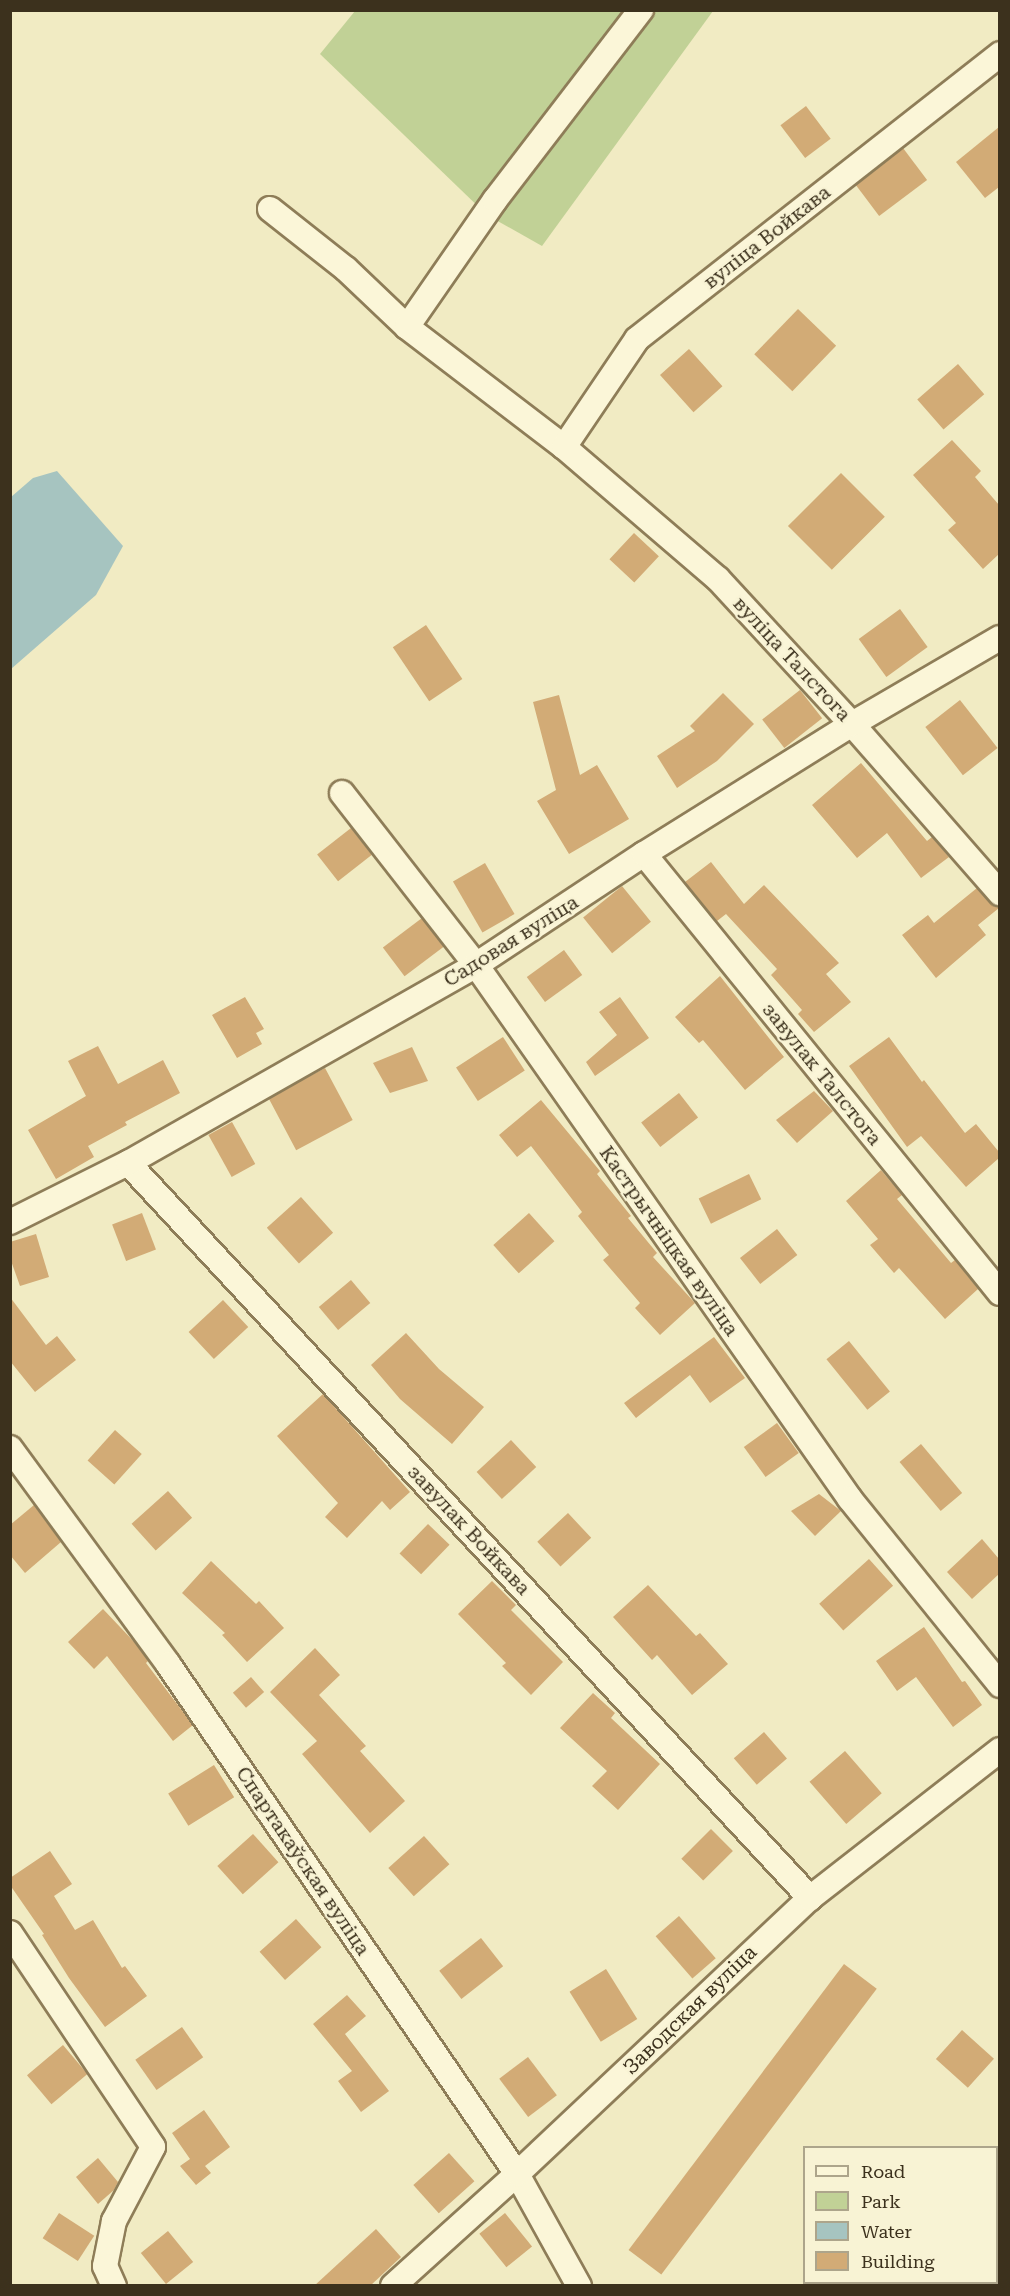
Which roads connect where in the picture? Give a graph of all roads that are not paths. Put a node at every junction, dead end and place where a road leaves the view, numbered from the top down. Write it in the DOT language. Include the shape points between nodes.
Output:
graph roads {
  1 [pos="641,10"];
  2 [pos="999,54"];
  3 [pos="270,208"];
  4 [pos="407,327"];
  5 [pos="564,447"];
  6 [pos="999,638"];
  7 [pos="852,724"];
  8 [pos="342,794"];
  9 [pos="644,854"];
  10 [pos="999,893"];
  11 [pos="476,966"];
  12 [pos="128,1163"];
  13 [pos="10,1222"];
  14 [pos="999,1293"];
  15 [pos="10,1448"];
  16 [pos="999,1685"];
  17 [pos="999,1750"];
  18 [pos="810,1898"];
  19 [pos="10,1933"];
  20 [pos="517,2174"];
  21 [pos="114,2286"];
  22 [pos="393,2286"];
  23 [pos="579,2286"];
  1 -- 4 [label="street" via="495,200"];
  2 -- 5 [label="street, вуліца Войкава" via="637,339"];
  3 -- 4 [label="street, вуліца Талстога" via="346,269"];
  4 -- 5 [label="street, вуліца Талстога"];
  5 -- 7 [label="street, вуліца Талстога" via="718,579"];
  6 -- 7 [label="street, Садовая вуліца"];
  7 -- 9 [label="street, Садовая вуліца"];
  7 -- 10 [label="street, вуліца Талстога"];
  8 -- 11 [label="street, Кастрычніцкая вуліца"];
  9 -- 11 [label="street, Садовая вуліца"];
  9 -- 14 [label="street, завулак Талстога"];
  11 -- 12 [label="street, Садовая вуліца"];
  11 -- 16 [label="street, Кастрычніцкая вуліца" via="850,1499"];
  12 -- 13 [label="street, Садовая вуліца"];
  12 -- 18 [label="street, завулак Войкава"];
  15 -- 20 [label="street, Спартакаўская вуліца" via="168,1664"];
  17 -- 18 [label="street, Заводская вуліца"];
  18 -- 20 [label="street, Заводская вуліца"];
  19 -- 21 [label="street" via="153,2148 114,2221 105,2266"];
  20 -- 22 [label="street, Заводская вуліца"];
  20 -- 23 [label="street, Спартакаўская вуліца"];
}
